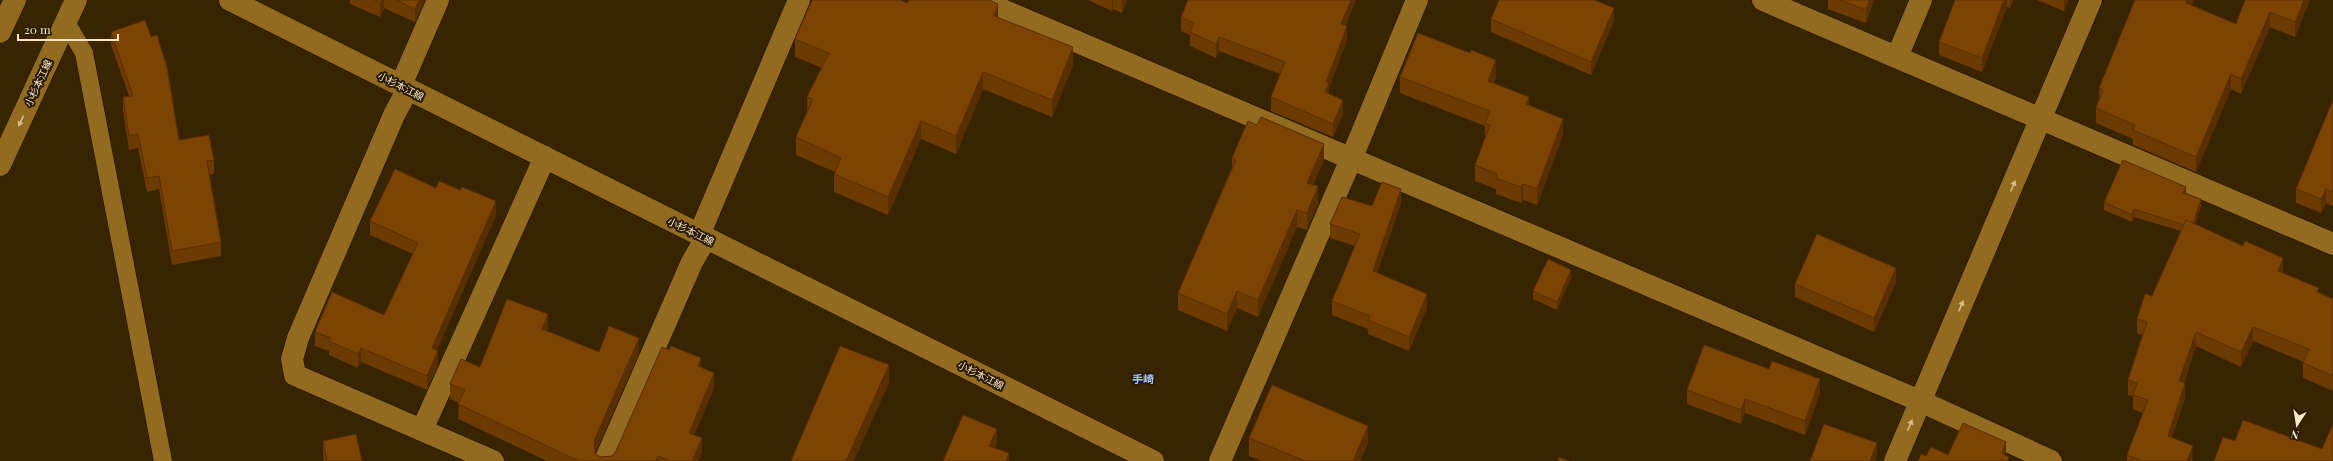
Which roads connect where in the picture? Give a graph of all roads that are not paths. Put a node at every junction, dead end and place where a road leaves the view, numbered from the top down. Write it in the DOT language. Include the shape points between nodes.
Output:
graph roads {
  1 [pos="15,0"];
  2 [pos="76,0"];
  3 [pos="230,0"];
  4 [pos="438,0"];
  5 [pos="799,0"];
  6 [pos="979,0"];
  7 [pos="1417,0"];
  8 [pos="1763,0"];
  9 [pos="1921,0"];
  10 [pos="2091,0"];
  11 [pos="66,22"];
  12 [pos="0,32"];
  13 [pos="1896,57"];
  14 [pos="404,87"];
  15 [pos="2042,119"];
  16 [pos="545,157"];
  17 [pos="1352,157"];
  18 [pos="0,166"];
  19 [pos="702,236"];
  20 [pos="2333,244"];
  21 [pos="1920,401"];
  22 [pos="422,430"];
  23 [pos="163,461"];
  24 [pos="493,461"];
  25 [pos="605,461"];
  26 [pos="1153,461"];
  27 [pos="1220,461"];
  28 [pos="1895,461"];
  29 [pos="2051,461"];
  1 -- 12 [label="street"];
  2 -- 11 [label="street, 小杉本江線"];
  3 -- 14 [label="street, 小杉本江線"];
  4 -- 14 [label="street"];
  5 -- 19 [label="street"];
  6 -- 17 [label="street"];
  7 -- 17 [label="street"];
  8 -- 13 [label="street"];
  9 -- 13 [label="street"];
  10 -- 15 [label="street"];
  11 -- 18 [label="street, 小杉本江線, one-way"];
  11 -- 23 [label="lane" via="84,53"];
  13 -- 15 [label="street"];
  14 -- 16 [label="street, 小杉本江線"];
  14 -- 22 [label="street" via="301,331 292,359 295,375"];
  15 -- 20 [label="street"];
  21 -- 15 [label="street, one-way"];
  16 -- 19 [label="street, 小杉本江線"];
  16 -- 22 [label="street"];
  17 -- 21 [label="street"];
  17 -- 27 [label="street"];
  19 -- 25 [label="street"];
  19 -- 26 [label="street, 小杉本江線"];
  28 -- 21 [label="street, one-way"];
  21 -- 29 [label="street"];
  22 -- 24 [label="street"];
}
